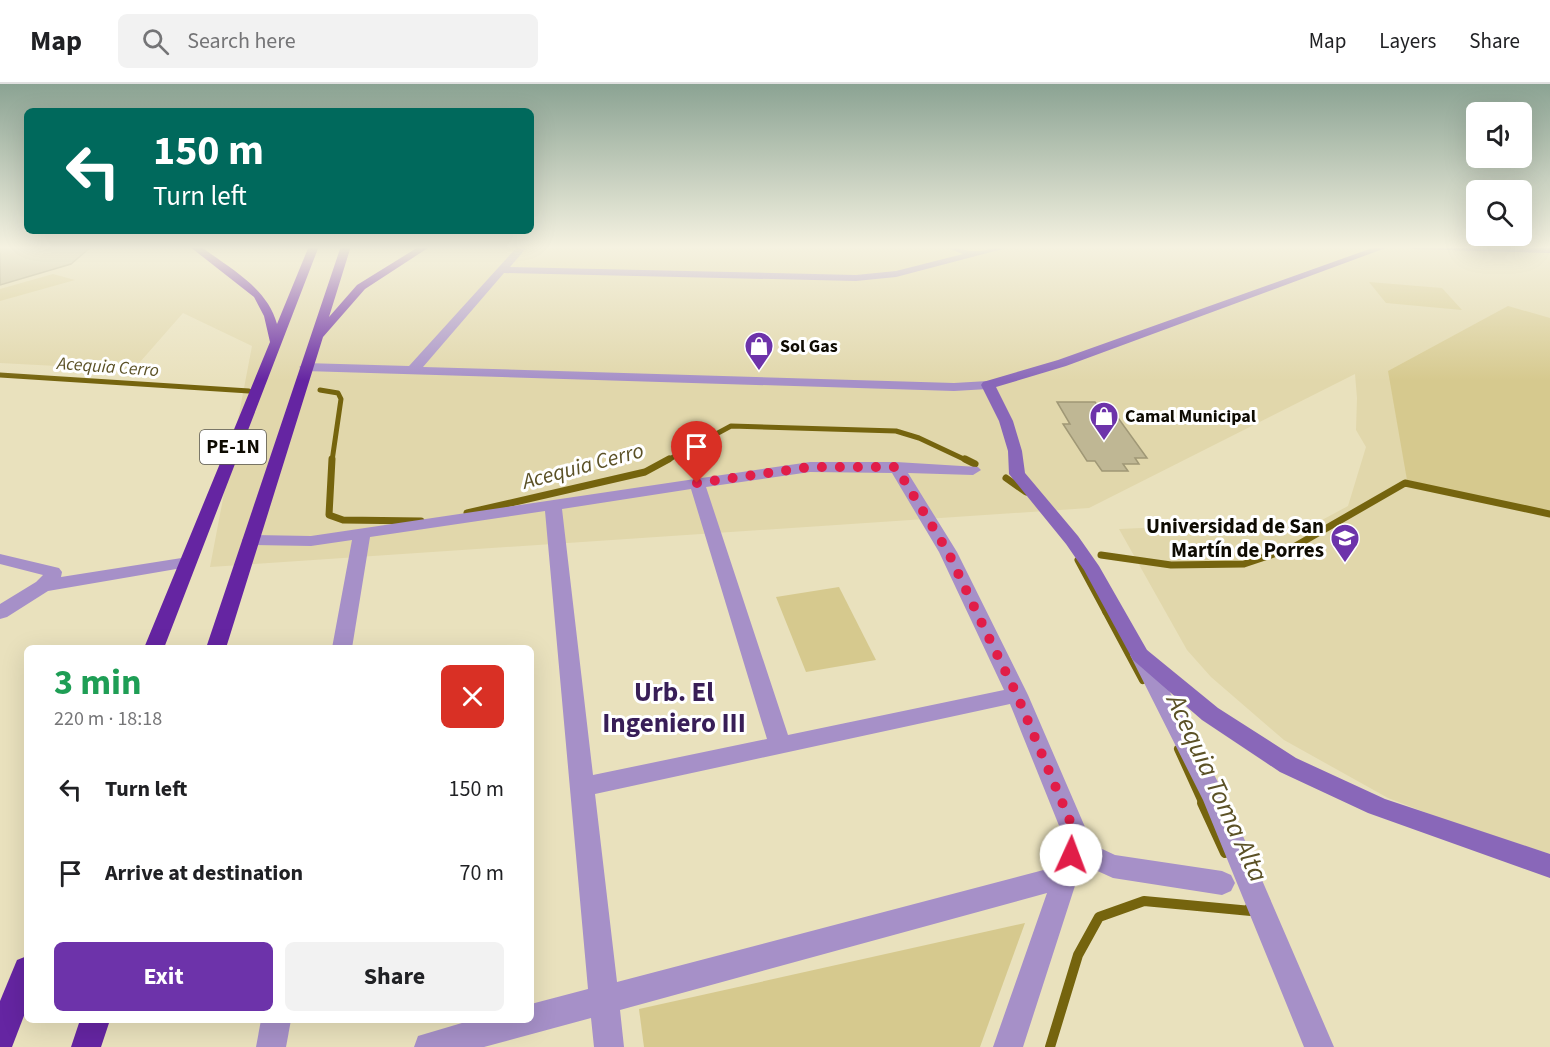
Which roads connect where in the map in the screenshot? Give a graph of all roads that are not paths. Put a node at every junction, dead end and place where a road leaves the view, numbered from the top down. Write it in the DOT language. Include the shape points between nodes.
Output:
graph roads {
  1 [pos="253,291"];
  2 [pos="296,291"];
  3 [pos="331,291"];
  4 [pos="358,291"];
  5 [pos="482,291"];
  6 [pos="1262,291"];
  7 [pos="275,341"];
  8 [pos="313,342"];
  9 [pos="305,367"];
  10 [pos="412,371"];
  11 [pos="988,385"];
  12 [pos="896,467"];
  13 [pos="973,470"];
  14 [pos="697,483"];
  15 [pos="553,504"];
  16 [pos="362,534"];
  17 [pos="251,540"];
  18 [pos="0,559"];
  19 [pos="188,562"];
  20 [pos="43,586"];
  21 [pos="0,613"];
  22 [pos="155,645"];
  23 [pos="217,645"];
  24 [pos="343,645"];
  25 [pos="1140,655"];
  26 [pos="1017,695"];
  27 [pos="780,745"];
  28 [pos="582,787"];
  29 [pos="1075,833"];
  30 [pos="1550,866"];
  31 [pos="1066,876"];
  32 [pos="1221,883"];
  33 [pos="24,978"];
  34 [pos="604,999"];
  35 [pos="534,1018"];
  36 [pos="93,1023"];
  37 [pos="275,1023"];
  38 [pos="515,1023"];
  39 [pos="0,1039"];
  40 [pos="86,1047"];
  41 [pos="271,1047"];
  42 [pos="429,1047"];
  43 [pos="609,1047"];
  44 [pos="1008,1047"];
  45 [pos="1319,1047"];
  1 -- 7 [label="highway" via="266,305"];
  2 -- 7 [label="highway, PE-1N"];
  3 -- 8 [label="highway, PE-1N"];
  4 -- 8 [label="highway"];
  5 -- 10 [label="street"];
  6 -- 11 [label="street" via="1062,363"];
  7 -- 19 [label="highway, PE-1N"];
  8 -- 9 [label="highway, PE-1N"];
  9 -- 10 [label="street"];
  9 -- 17 [label="highway, PE-1N"];
  10 -- 11 [label="street"];
  11 -- 25 [label="street" via="1006,421 1017,474 1093,570"];
  12 -- 13 [label="street"];
  12 -- 14 [label="street" via="810,467"];
  12 -- 26 [label="street" via="948,552"];
  14 -- 15 [label="street"];
  14 -- 27 [label="street"];
  15 -- 16 [label="street"];
  15 -- 28 [label="street"];
  16 -- 17 [label="street" via="311,541"];
  16 -- 24 [label="street"];
  17 -- 23 [label="highway, PE-1N"];
  18 -- 20 [label="street" via="53,572"];
  19 -- 20 [label="street"];
  19 -- 22 [label="highway, PE-1N"];
  20 -- 21 [label="street"];
  25 -- 30 [label="street" via="1210,714 1288,765 1377,806"];
  25 -- 45 [label="street" via="1215,800"];
  26 -- 27 [label="street"];
  26 -- 29 [label="street"];
  27 -- 28 [label="street"];
  28 -- 34 [label="street"];
  29 -- 31 [label="street"];
  29 -- 32 [label="street" via="1091,856 1113,866"];
  31 -- 34 [label="street"];
  31 -- 44 [label="street"];
  33 -- 39 [label="highway"];
  34 -- 35 [label="street"];
  34 -- 43 [label="street"];
  36 -- 40 [label="highway"];
  37 -- 41 [label="street"];
  38 -- 42 [label="street"];
}
